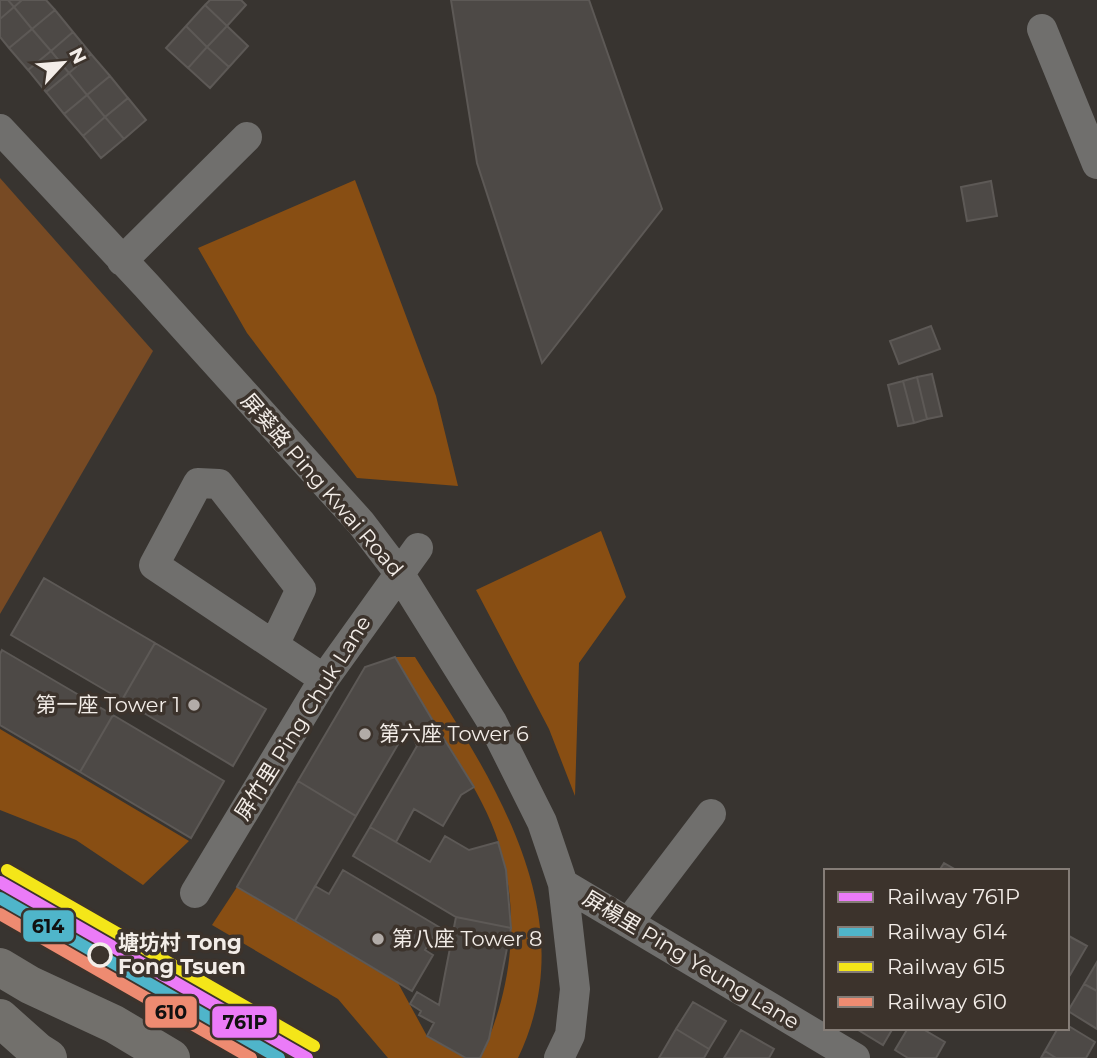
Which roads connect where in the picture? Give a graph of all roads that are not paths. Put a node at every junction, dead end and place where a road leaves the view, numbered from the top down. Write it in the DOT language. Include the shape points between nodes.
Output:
graph roads {
  1 [pos="1042,29"];
  2 [pos="0,130"];
  3 [pos="247,137"];
  4 [pos="1097,164"];
  5 [pos="122,261"];
  6 [pos="418,548"];
  7 [pos="400,573"];
  8 [pos="274,645"];
  9 [pos="324,679"];
  10 [pos="711,814"];
  11 [pos="563,884"];
  12 [pos="195,893"];
  13 [pos="628,923"];
  14 [pos="0,967"];
  15 [pos="0,1018"];
  16 [pos="48,1058"];
  17 [pos="171,1058"];
  18 [pos="559,1058"];
  19 [pos="855,1058"];
  1 -- 4 [label="street"];
  2 -- 5 [label="street, 屏葵路 Ping Kwai Road"];
  3 -- 5 [label="street"];
  5 -- 7 [label="street, 屏葵路 Ping Kwai Road" via="361,523"];
  6 -- 7 [label="street, 屏竹里 Ping Chuk Lane"];
  7 -- 9 [label="street, 屏竹里 Ping Chuk Lane"];
  7 -- 11 [label="street, 屏葵路 Ping Kwai Road" via="492,722 542,822"];
  8 -- 8 [label="street" via="155,565 198,483 219,484 301,589"];
  8 -- 9 [label="street"];
  9 -- 12 [label="street, 屏竹里 Ping Chuk Lane"];
  10 -- 13 [label="street"];
  11 -- 13 [label="street, 屏楊里 Ping Yeung Lane"];
  11 -- 18 [label="street, 屏葵路 Ping Kwai Road" via="575,989 570,1035"];
  13 -- 19 [label="street, 屏楊里 Ping Yeung Lane"];
  14 -- 17 [label="main road"];
  15 -- 16 [label="main road"];
}
